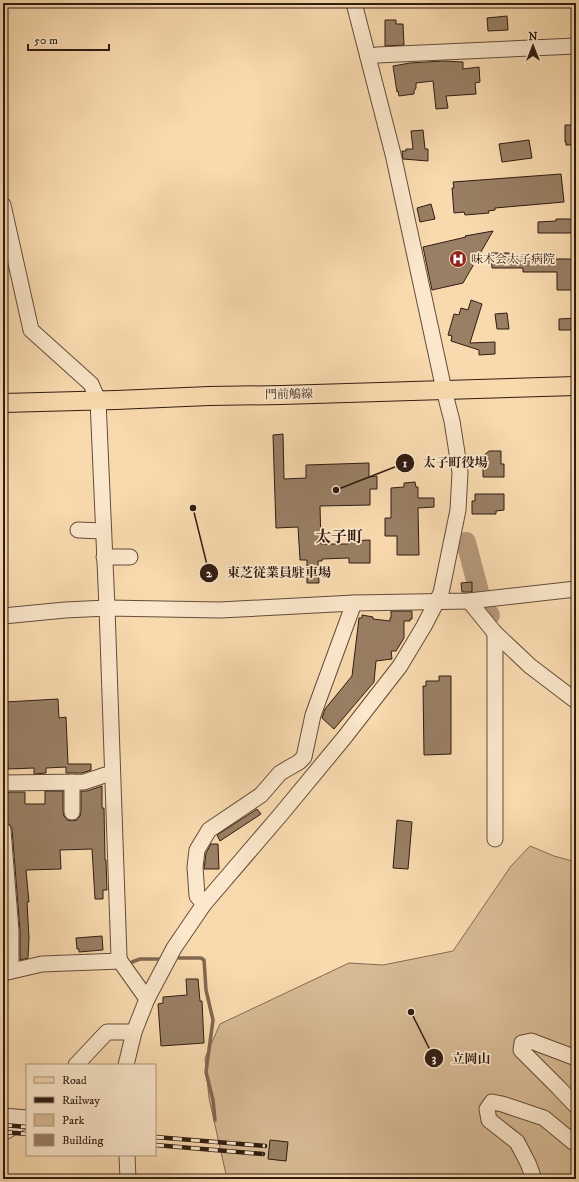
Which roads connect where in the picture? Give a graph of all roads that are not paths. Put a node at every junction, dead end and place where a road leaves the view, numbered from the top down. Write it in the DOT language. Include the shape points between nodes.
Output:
graph roads {
  1 [pos="354,3"];
  2 [pos="576,46"];
  3 [pos="368,57"];
  4 [pos="3,205"];
  5 [pos="576,386"];
  6 [pos="444,390"];
  7 [pos="98,400"];
  8 [pos="3,403"];
  9 [pos="78,530"];
  10 [pos="103,531"];
  11 [pos="130,556"];
  12 [pos="104,557"];
  13 [pos="576,588"];
  14 [pos="477,600"];
  15 [pos="437,601"];
  16 [pos="354,603"];
  17 [pos="107,608"];
  18 [pos="3,616"];
  19 [pos="494,633"];
  20 [pos="576,701"];
  21 [pos="112,775"];
  22 [pos="72,782"];
  23 [pos="3,784"];
  24 [pos="72,812"];
  25 [pos="3,830"];
  26 [pos="494,840"];
  27 [pos="204,904"];
  28 [pos="120,961"];
  29 [pos="7,972"];
  30 [pos="148,999"];
  31 [pos="134,1032"];
  32 [pos="576,1058"];
  33 [pos="77,1064"];
  34 [pos="126,1064"];
  35 [pos="576,1106"];
  36 [pos="3,1116"];
  37 [pos="26,1118"];
  38 [pos="26,1119"];
  39 [pos="3,1133"];
  40 [pos="576,1142"];
  41 [pos="127,1156"];
  42 [pos="128,1179"];
  43 [pos="534,1179"];
  1 -- 3 [label="street"];
  2 -- 3 [label="street"];
  3 -- 6 [label="street" via="393,154"];
  4 -- 7 [label="street" via="31,330 91,384"];
  5 -- 6 [label="main road, 門前鵤線"];
  6 -- 7 [label="main road, 門前鵤線"];
  6 -- 15 [label="street" via="460,472 458,510"];
  7 -- 8 [label="main road, 門前鵤線"];
  7 -- 10 [label="street"];
  9 -- 10 [label="street"];
  10 -- 12 [label="street"];
  11 -- 12 [label="street"];
  12 -- 17 [label="street"];
  13 -- 14 [label="street"];
  14 -- 15 [label="street"];
  14 -- 19 [label="street"];
  15 -- 16 [label="street"];
  15 -- 27 [label="street" via="400,666 282,814"];
  16 -- 17 [label="street" via="220,610"];
  16 -- 27 [label="street" via="313,715 304,757 280,773 261,795 209,830 196,850 197,896"];
  17 -- 18 [label="street"];
  17 -- 21 [label="street"];
  19 -- 20 [label="street" via="530,666"];
  19 -- 26 [label="street"];
  21 -- 22 [label="street" via="84,782"];
  21 -- 28 [label="street"];
  22 -- 23 [label="street"];
  22 -- 24 [label="street"];
  25 -- 29 [label="street" via="11,931"];
  27 -- 30 [label="street" via="174,948"];
  28 -- 29 [label="street" via="42,964"];
  28 -- 30 [label="street"];
  30 -- 31 [label="street"];
  31 -- 33 [label="street" via="107,1032"];
  31 -- 34 [label="street"];
  32 -- 35 [label="street" via="531,1041 522,1042 521,1050"];
  36 -- 37 [label="street"];
  38 -- 39 [label="street"];
  40 -- 43 [label="street" via="544,1118 492,1102 487,1109 489,1120 516,1142"];
  41 -- 42 [label="street"];
}
